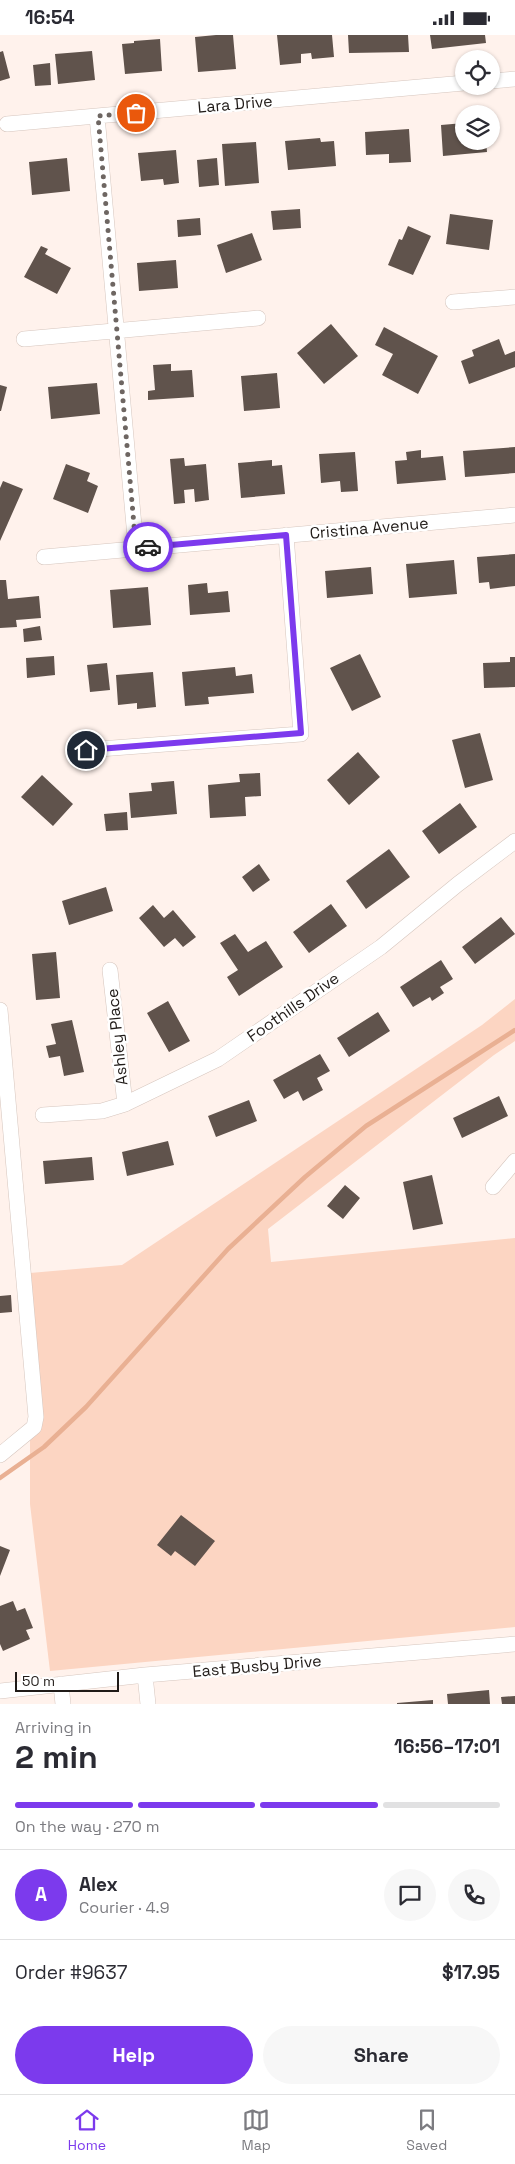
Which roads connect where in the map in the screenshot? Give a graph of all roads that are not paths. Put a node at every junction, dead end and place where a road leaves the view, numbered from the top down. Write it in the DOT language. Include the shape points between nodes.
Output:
graph roads {
  1 [pos="515,79"];
  2 [pos="500,80"];
  3 [pos="455,84"];
  4 [pos="98,116"];
  5 [pos="7,124"];
  6 [pos="515,297"];
  7 [pos="453,302"];
  8 [pos="258,318"];
  9 [pos="116,331"];
  10 [pos="24,339"];
  11 [pos="515,515"];
  12 [pos="286,535"];
  13 [pos="136,548"];
  14 [pos="44,557"];
  15 [pos="86,750"];
  16 [pos="515,841"];
  17 [pos="110,970"];
  18 [pos="0,1010"];
  19 [pos="125,1104"];
  20 [pos="43,1115"];
  21 [pos="515,1161"];
  22 [pos="494,1187"];
  23 [pos="0,1455"];
  24 [pos="515,1644"];
  25 [pos="145,1675"];
  26 [pos="61,1684"];
  27 [pos="0,1691"];
  28 [pos="63,1704"];
  29 [pos="148,1704"];
  1 -- 2 [label="street"];
  3 -- 4 [label="street, Lara Drive"];
  4 -- 5 [label="street, Lara Drive"];
  4 -- 9 [label="street"];
  6 -- 7 [label="street"];
  8 -- 9 [label="street"];
  9 -- 10 [label="street"];
  9 -- 13 [label="street"];
  11 -- 12 [label="street, Cristina Avenue"];
  12 -- 13 [label="street, Cristina Avenue"];
  12 -- 15 [label="street" via="301,733"];
  13 -- 14 [label="street, Cristina Avenue"];
  16 -- 19 [label="street, Foothills Drive" via="381,947 218,1059"];
  17 -- 19 [label="street, Ashley Place"];
  18 -- 23 [label="street" via="36,1417 34,1427"];
  19 -- 20 [label="street, Foothills Drive" via="102,1111"];
  21 -- 22 [label="street"];
  24 -- 25 [label="street, East Busby Drive"];
  25 -- 26 [label="street, East Busby Drive"];
  25 -- 29 [label="street"];
  26 -- 27 [label="street, East Busby Drive"];
  26 -- 28 [label="street"];
}
